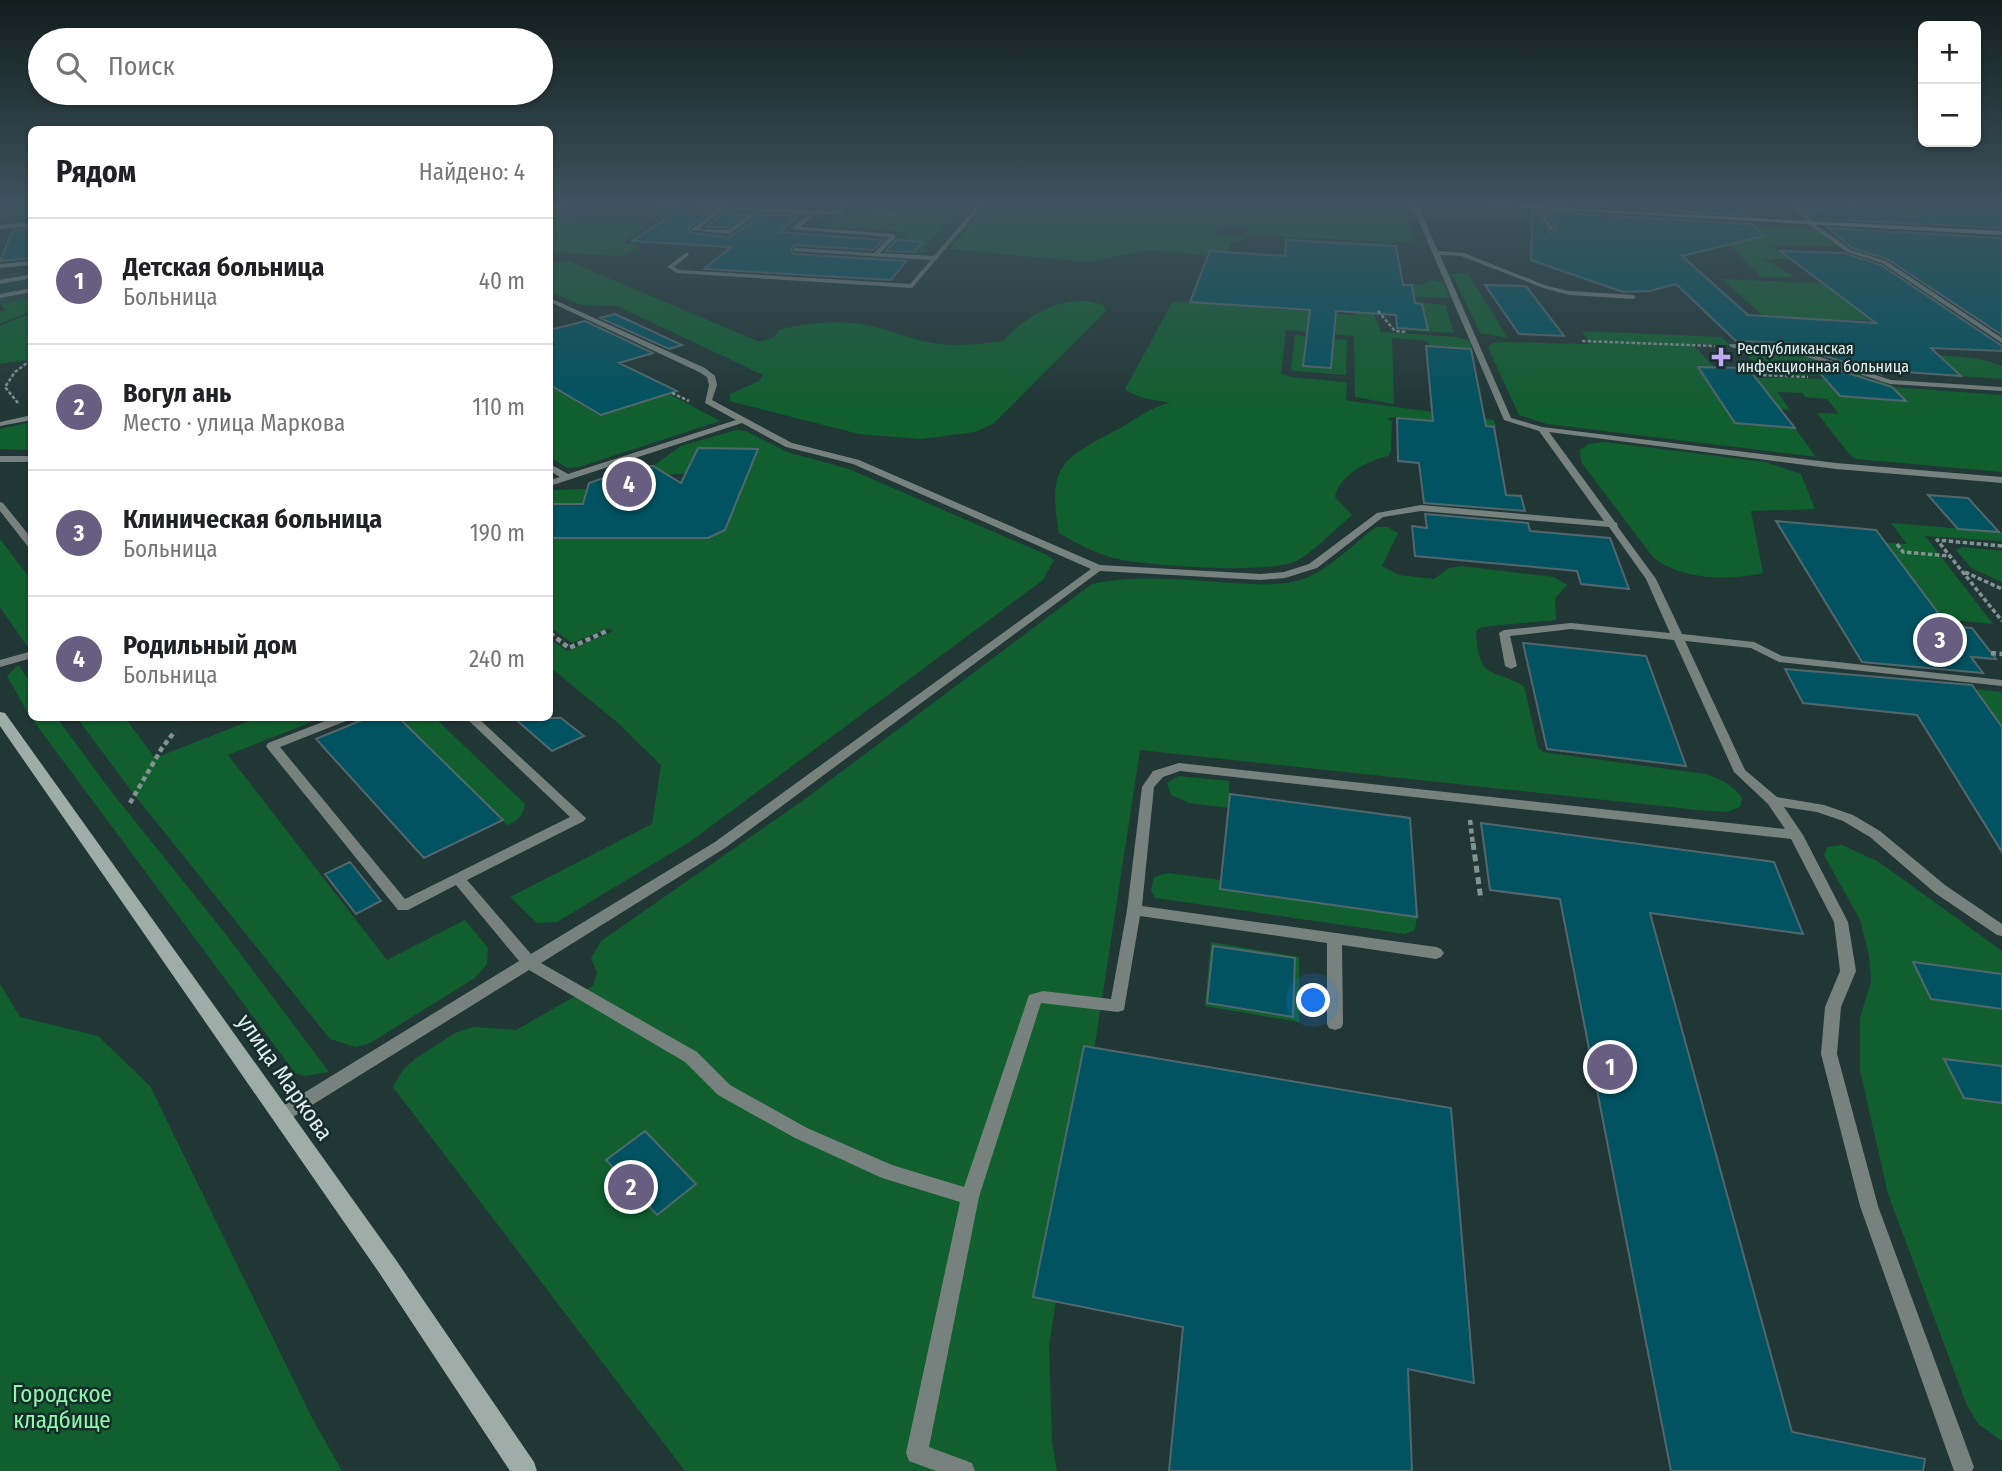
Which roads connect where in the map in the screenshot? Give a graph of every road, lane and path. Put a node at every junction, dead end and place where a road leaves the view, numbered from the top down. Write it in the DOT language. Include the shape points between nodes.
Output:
graph roads {
  1 [pos="677,272"];
  2 [pos="923,272"];
  3 [pos="1443,272"];
  4 [pos="1508,272"];
  5 [pos="1898,272"];
  6 [pos="28,277"];
  7 [pos="0,282"];
  8 [pos="28,291"];
  9 [pos="0,296"];
  10 [pos="1633,297"];
  11 [pos="553,301"];
  12 [pos="1378,311"];
  13 [pos="1406,332"];
  14 [pos="1582,341"];
  15 [pos="2002,341"];
  16 [pos="1733,346"];
  17 [pos="28,362"];
  18 [pos="1815,377"];
  19 [pos="2002,389"];
  20 [pos="28,414"];
  21 [pos="28,418"];
  22 [pos="743,420"];
  23 [pos="0,424"];
  24 [pos="1542,429"];
  25 [pos="0,459"];
  26 [pos="28,459"];
  27 [pos="553,469"];
  28 [pos="566,477"];
  29 [pos="2002,480"];
  30 [pos="553,482"];
  31 [pos="0,505"];
  32 [pos="1614,525"];
  33 [pos="28,541"];
  34 [pos="1897,544"];
  35 [pos="2002,546"];
  36 [pos="1950,556"];
  37 [pos="1098,568"];
  38 [pos="1961,570"];
  39 [pos="2002,589"];
  40 [pos="2002,621"];
  41 [pos="610,630"];
  42 [pos="553,635"];
  43 [pos="1677,637"];
  44 [pos="1991,653"];
  45 [pos="2002,654"];
  46 [pos="28,655"];
  47 [pos="0,664"];
  48 [pos="1511,666"];
  49 [pos="2002,682"];
  50 [pos="0,716"];
  51 [pos="334,721"];
  52 [pos="475,721"];
  53 [pos="175,731"];
  54 [pos="1466,798"];
  55 [pos="1773,801"];
  56 [pos="130,803"];
  57 [pos="1796,835"];
  58 [pos="458,878"];
  59 [pos="1481,900"];
  60 [pos="1134,910"];
  61 [pos="2002,931"];
  62 [pos="1334,938"];
  63 [pos="1436,953"];
  64 [pos="528,963"];
  65 [pos="1335,1024"];
  66 [pos="282,1115"];
  67 [pos="970,1197"];
  68 [pos="1964,1467"];
  69 [pos="525,1471"];
  70 [pos="964,1471"];
  1 -- 2 [label="lane" via="912,286"];
  3 -- 24 [label="lane" via="1508,420"];
  4 -- 10 [label="lane" via="1569,293"];
  5 -- 15 [label="lane"];
  6 -- 7 [label="lane"];
  8 -- 9 [label="lane"];
  11 -- 22 [label="lane" via="702,370 711,376 713,385 708,401"];
  12 -- 13 [label="path" via="1395,331"];
  14 -- 16 [label="path"];
  16 -- 18 [label="path" via="1760,374"];
  16 -- 19 [label="lane" via="1786,348 1890,382"];
  17 -- 20 [label="path" via="5,387"];
  21 -- 23 [label="lane"];
  22 -- 28 [label="lane"];
  22 -- 37 [label="lane" via="789,445 856,462"];
  24 -- 29 [label="lane" via="1836,466"];
  24 -- 32 [label="lane"];
  25 -- 26 [label="lane"];
  27 -- 28 [label="lane"];
  28 -- 30 [label="lane"];
  31 -- 33 [label="lane"];
  32 -- 37 [label="lane" via="1421,508 1380,516 1313,566 1285,575 1261,578"];
  32 -- 43 [label="lane" via="1651,579"];
  34 -- 36 [label="path" via="1903,552"];
  35 -- 36 [label="path" via="1937,540"];
  36 -- 38 [label="path"];
  37 -- 64 [label="lane" via="720,845"];
  38 -- 39 [label="path"];
  38 -- 40 [label="path"];
  41 -- 42 [label="path" via="569,648"];
  43 -- 48 [label="lane" via="1571,626 1513,630 1504,633"];
  43 -- 49 [label="lane" via="1754,645 1779,659"];
  43 -- 55 [label="lane" via="1740,772"];
  44 -- 45 [label="path"];
  46 -- 47 [label="lane"];
  50 -- 66 [label="street, улица Маркова"];
  51 -- 58 [label="lane" via="272,746 403,906"];
  52 -- 58 [label="lane" via="579,818"];
  53 -- 56 [label="path"];
  54 -- 57 [label="lane"];
  54 -- 59 [label="path"];
  54 -- 60 [label="lane" via="1179,767 1158,774 1148,787"];
  55 -- 57 [label="lane"];
  55 -- 61 [label="lane" via="1848,818"];
  57 -- 68 [label="lane" via="1841,922 1848,971 1833,1007 1829,1054 1869,1206"];
  58 -- 64 [label="lane"];
  60 -- 62 [label="lane"];
  60 -- 67 [label="lane" via="1118,1006 1035,999"];
  62 -- 63 [label="lane"];
  62 -- 65 [label="lane"];
  64 -- 66 [label="lane"];
  64 -- 67 [label="lane" via="691,1057 724,1090 801,1133 888,1171"];
  66 -- 69 [label="street, улица Маркова"];
  67 -- 70 [label="lane" via="917,1452"];
}
